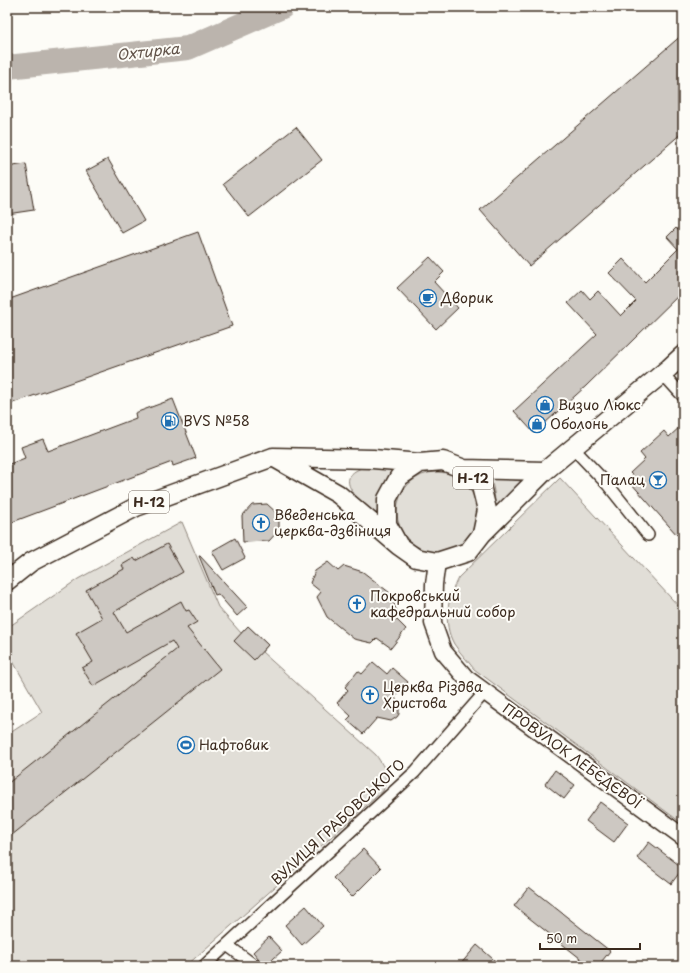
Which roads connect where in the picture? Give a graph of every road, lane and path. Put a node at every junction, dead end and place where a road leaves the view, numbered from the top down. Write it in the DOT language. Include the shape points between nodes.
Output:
graph roads {
  1 [pos="683,355"];
  2 [pos="663,374"];
  3 [pos="683,396"];
  4 [pos="573,448"];
  5 [pos="273,457"];
  6 [pos="420,463"];
  7 [pos="464,469"];
  8 [pos="545,471"];
  9 [pos="482,534"];
  10 [pos="648,536"];
  11 [pos="399,546"];
  12 [pos="31,562"];
  13 [pos="437,562"];
  14 [pos="7,570"];
  15 [pos="7,581"];
  16 [pos="485,692"];
  17 [pos="683,837"];
  18 [pos="227,945"];
  19 [pos="204,966"];
  20 [pos="255,966"];
  1 -- 2 [label="main road, Н-12"];
  2 -- 3 [label="street"];
  2 -- 4 [label="main road, Н-12"];
  4 -- 8 [label="main road, Н-12"];
  4 -- 10 [label="street" via="608,485"];
  5 -- 6 [label="main road, Н-12" via="373,459"];
  5 -- 11 [label="main road, Н-12" via="338,494"];
  5 -- 12 [label="main road, Н-12" via="136,507"];
  6 -- 7 [label="main road, Н-12" via="442,461"];
  6 -- 11 [label="main road, Н-12" via="399,477 387,499 387,524"];
  7 -- 8 [label="main road, Н-12"];
  7 -- 9 [label="main road, Н-12" via="481,486 487,510"];
  8 -- 9 [label="main road, Н-12"];
  9 -- 13 [label="main road, Н-12" via="468,552"];
  11 -- 13 [label="main road, Н-12" via="416,558"];
  12 -- 14 [label="street"];
  12 -- 15 [label="main road, Н-12"];
  13 -- 16 [label="street, ПРОВУЛОК ЛЕБЄДЄВОЇ" via="433,623 444,651 466,678"];
  16 -- 17 [label="street, ПРОВУЛОК ЛЕБЄДЄВОЇ"];
  16 -- 18 [label="street, ВУЛИЦЯ ГРАБОВСЬКОГО" via="415,772"];
  18 -- 19 [label="street, ВУЛИЦЯ ГРАБОВСЬКОГО"];
  18 -- 20 [label="street"];
}
